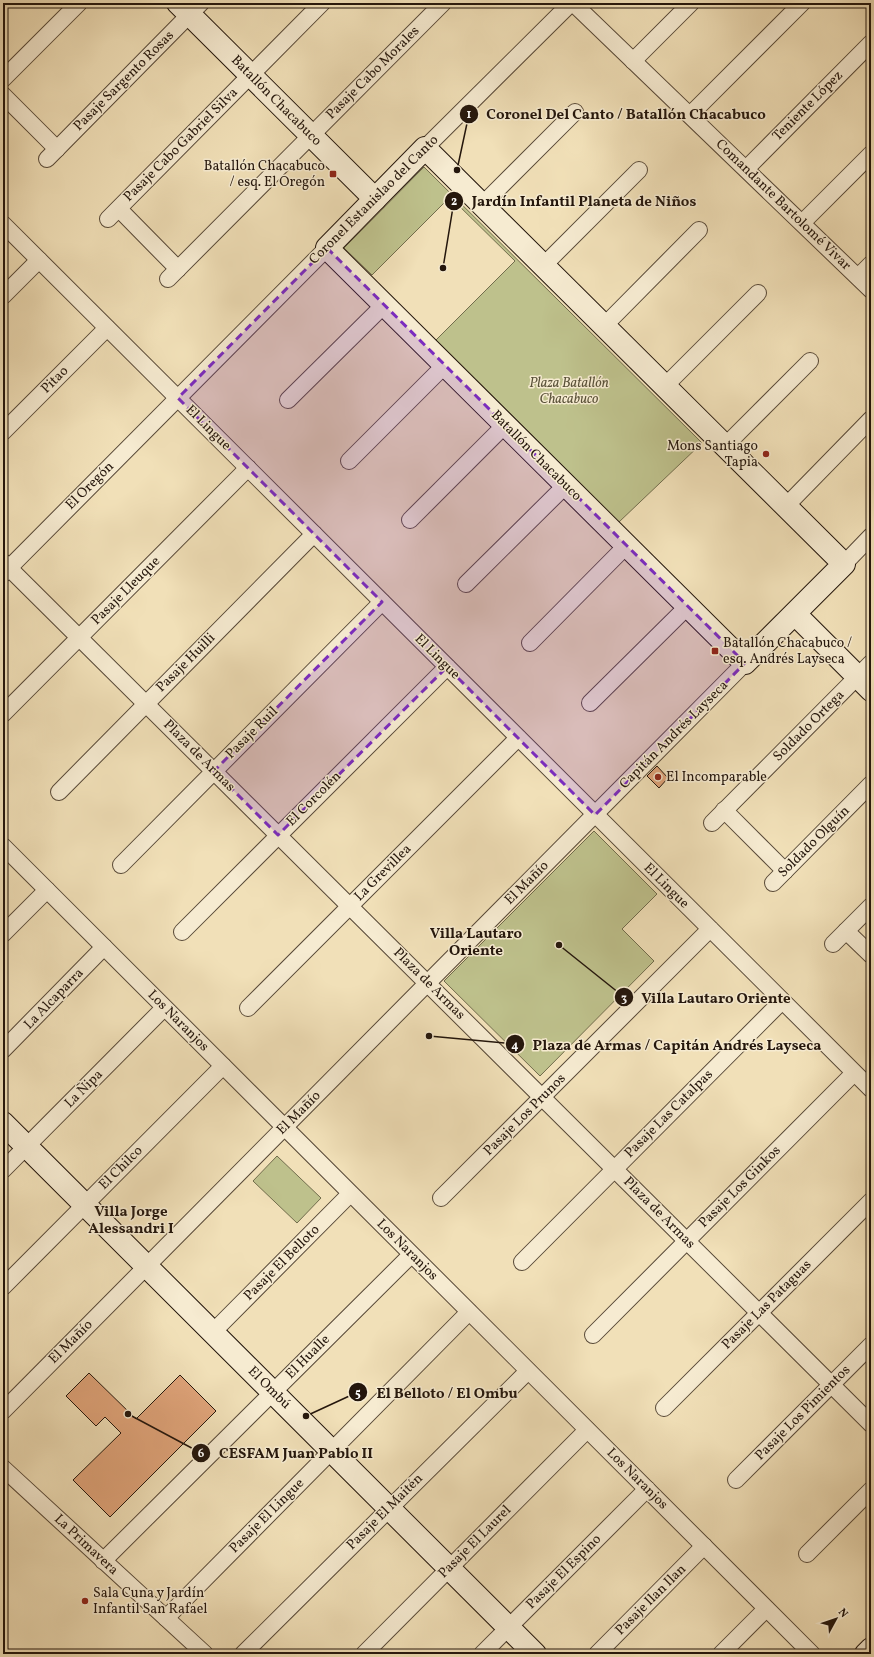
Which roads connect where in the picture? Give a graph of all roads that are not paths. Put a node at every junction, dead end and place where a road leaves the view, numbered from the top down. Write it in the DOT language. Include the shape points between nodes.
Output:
graph roads {
  1 [pos="79,3"];
  2 [pos="322,3"];
  3 [pos="443,3"];
  4 [pos="572,3"];
  5 [pos="691,3"];
  6 [pos="802,3"];
  7 [pos="190,7"];
  8 [pos="871,43"];
  9 [pos="633,61"];
  10 [pos="250,75"];
  11 [pos="3,79"];
  12 [pos="3,95"];
  13 [pos="575,112"];
  14 [pos="690,115"];
  15 [pos="311,136"];
  16 [pos="425,148"];
  17 [pos="871,154"];
  18 [pos="746,169"];
  19 [pos="639,170"];
  20 [pos="375,199"];
  21 [pos="482,205"];
  22 [pos="802,223"];
  23 [pos="3,224"];
  24 [pos="699,230"];
  25 [pos="327,248"];
  26 [pos="39,260"];
  27 [pos="871,264"];
  28 [pos="543,266"];
  29 [pos="173,274"];
  30 [pos="858,277"];
  31 [pos="871,290"];
  32 [pos="758,293"];
  33 [pos="3,296"];
  34 [pos="384,305"];
  35 [pos="604,326"];
  36 [pos="107,328"];
  37 [pos="810,361"];
  38 [pos="445,365"];
  39 [pos="665,386"];
  40 [pos="178,398"];
  41 [pos="288,400"];
  42 [pos="871,419"];
  43 [pos="506,425"];
  44 [pos="3,432"];
  45 [pos="725,446"];
  46 [pos="349,461"];
  47 [pos="248,468"];
  48 [pos="566,485"];
  49 [pos="786,506"];
  50 [pos="410,520"];
  51 [pos="314,534"];
  52 [pos="871,536"];
  53 [pos="627,545"];
  54 [pos="844,564"];
  55 [pos="5,568"];
  56 [pos="466,584"];
  57 [pos="382,602"];
  58 [pos="688,606"];
  59 [pos="794,614"];
  60 [pos="79,638"];
  61 [pos="530,643"];
  62 [pos="746,663"];
  63 [pos="447,667"];
  64 [pos="867,676"];
  65 [pos="590,703"];
  66 [pos="146,704"];
  67 [pos="3,714"];
  68 [pos="518,738"];
  69 [pos="214,771"];
  70 [pos="871,784"];
  71 [pos="58,792"];
  72 [pos="724,810"];
  73 [pos="595,815"];
  74 [pos="712,823"];
  75 [pos="278,835"];
  76 [pos="3,846"];
  77 [pos="121,865"];
  78 [pos="785,871"];
  79 [pos="773,883"];
  80 [pos="47,890"];
  81 [pos="350,906"];
  82 [pos="871,906"];
  83 [pos="710,929"];
  84 [pos="846,931"];
  85 [pos="182,932"];
  86 [pos="3,934"];
  87 [pos="833,944"];
  88 [pos="104,947"];
  89 [pos="871,955"];
  90 [pos="427,983"];
  91 [pos="782,1001"];
  92 [pos="164,1008"];
  93 [pos="248,1008"];
  94 [pos="3,1050"];
  95 [pos="223,1066"];
  96 [pos="854,1072"];
  97 [pos="871,1089"];
  98 [pos="542,1097"];
  99 [pos="3,1123"];
  100 [pos="284,1128"];
  101 [pos="27,1146"];
  102 [pos="614,1169"];
  103 [pos="3,1170"];
  104 [pos="350,1194"];
  105 [pos="441,1198"];
  106 [pos="871,1201"];
  107 [pos="85,1205"];
  108 [pos="687,1241"];
  109 [pos="411,1255"];
  110 [pos="522,1262"];
  111 [pos="147,1266"];
  112 [pos="3,1287"];
  113 [pos="469,1312"];
  114 [pos="759,1313"];
  115 [pos="213,1332"];
  116 [pos="593,1335"];
  117 [pos="871,1345"];
  118 [pos="528,1371"];
  119 [pos="831,1385"];
  120 [pos="273,1392"];
  121 [pos="664,1408"];
  122 [pos="3,1411"];
  123 [pos="871,1424"];
  124 [pos="587,1430"];
  125 [pos="332,1451"];
  126 [pos="3,1468"];
  127 [pos="736,1480"];
  128 [pos="646,1489"];
  129 [pos="871,1490"];
  130 [pos="389,1508"];
  131 [pos="704,1546"];
  132 [pos="807,1554"];
  133 [pos="103,1561"];
  134 [pos="449,1568"];
  135 [pos="766,1609"];
  136 [pos="166,1618"];
  137 [pos="508,1627"];
  138 [pos="871,1649"];
  139 [pos="205,1654"];
  140 [pos="243,1654"];
  141 [pos="364,1654"];
  142 [pos="482,1654"];
  143 [pos="535,1654"];
  144 [pos="597,1654"];
  145 [pos="721,1654"];
  146 [pos="812,1654"];
  147 [pos="866,1654"];
  1 -- 11 [label="street"];
  2 -- 10 [label="street, Pasaje Cabo Gabriel Silva"];
  3 -- 15 [label="street, Pasaje Cabo Morales"];
  4 -- 9 [label="street, Comandante Bartolomé Vivar"];
  4 -- 16 [label="street, Coronel Estanislao del Canto"];
  5 -- 9 [label="street"];
  6 -- 14 [label="street"];
  7 -- 10 [label="street, Batallón Chacabuco"];
  7 -- 12 [label="street, Pasaje Sargento Rosas" via="52,154"];
  8 -- 18 [label="street, Teniente López"];
  9 -- 14 [label="street, Comandante Bartolomé Vivar"];
  10 -- 15 [label="street, Batallón Chacabuco"];
  10 -- 29 [label="street, Pasaje Cabo Gabriel Silva" via="113,214"];
  13 -- 21 [label="street"];
  14 -- 18 [label="street, Comandante Bartolomé Vivar"];
  15 -- 20 [label="street, Batallón Chacabuco"];
  15 -- 29 [label="street, Pasaje Cabo Morales"];
  16 -- 20 [label="street, Coronel Estanislao del Canto"];
  16 -- 21 [label="street"];
  17 -- 22 [label="street"];
  18 -- 22 [label="street, Comandante Bartolomé Vivar"];
  19 -- 28 [label="street"];
  20 -- 25 [label="street, Coronel Estanislao del Canto"];
  21 -- 28 [label="street"];
  22 -- 30 [label="street, Comandante Bartolomé Vivar"];
  23 -- 26 [label="street, El Lingue"];
  24 -- 35 [label="street"];
  25 -- 34 [label="street, Batallón Chacabuco"];
  25 -- 40 [label="street, Coronel Estanislao del Canto"];
  26 -- 33 [label="street"];
  26 -- 36 [label="street, El Lingue"];
  27 -- 30 [label="street"];
  28 -- 35 [label="street"];
  30 -- 31 [label="street, Comandante Bartolomé Vivar"];
  32 -- 39 [label="street"];
  34 -- 38 [label="street, Batallón Chacabuco"];
  34 -- 41 [label="street"];
  35 -- 39 [label="street"];
  36 -- 40 [label="street, El Lingue"];
  36 -- 44 [label="street, Pitao"];
  37 -- 45 [label="street"];
  38 -- 43 [label="street, Batallón Chacabuco"];
  38 -- 46 [label="street"];
  39 -- 45 [label="street"];
  40 -- 47 [label="street, El Lingue"];
  40 -- 55 [label="street, El Oregón"];
  42 -- 49 [label="street"];
  43 -- 48 [label="street, Batallón Chacabuco"];
  43 -- 50 [label="street"];
  45 -- 49 [label="street"];
  47 -- 51 [label="street, El Lingue"];
  47 -- 60 [label="street, Pasaje Lleuque"];
  48 -- 53 [label="street, Batallón Chacabuco"];
  48 -- 56 [label="street"];
  49 -- 54 [label="street"];
  51 -- 57 [label="street, El Lingue"];
  51 -- 66 [label="street, Pasaje Huilli"];
  52 -- 54 [label="street, Capitán Andrés Layseca"];
  53 -- 58 [label="street, Batallón Chacabuco"];
  53 -- 61 [label="street"];
  54 -- 59 [label="street, Capitán Andrés Layseca"];
  55 -- 60 [label="street, Plaza de Armas"];
  57 -- 63 [label="street, El Lingue"];
  57 -- 69 [label="street, Pasaje Ruil"];
  58 -- 62 [label="street, Batallón Chacabuco"];
  58 -- 65 [label="street"];
  59 -- 62 [label="street, Capitán Andrés Layseca"];
  59 -- 64 [label="street"];
  60 -- 66 [label="street, Plaza de Armas"];
  60 -- 67 [label="street, Pasaje Lleuque"];
  62 -- 73 [label="street, Capitán Andrés Layseca"];
  63 -- 68 [label="street, El Lingue"];
  63 -- 75 [label="street, El Corcolén"];
  64 -- 72 [label="street, Soldado Ortega"];
  66 -- 69 [label="street, Plaza de Armas"];
  66 -- 71 [label="street, Pasaje Huilli"];
  68 -- 73 [label="street, El Lingue"];
  68 -- 81 [label="street, La Grevillea"];
  69 -- 75 [label="street, Plaza de Armas"];
  69 -- 77 [label="street, Pasaje Ruil"];
  70 -- 78 [label="street, Soldado Olguín"];
  72 -- 74 [label="street, Soldado Ortega"];
  72 -- 78 [label="street"];
  73 -- 83 [label="street, El Lingue"];
  73 -- 90 [label="street, El Mañío"];
  75 -- 81 [label="street, Plaza de Armas"];
  75 -- 85 [label="street, El Corcolén"];
  76 -- 80 [label="street, Los Naranjos"];
  78 -- 79 [label="street, Soldado Olguín"];
  80 -- 86 [label="street"];
  80 -- 88 [label="street, Los Naranjos"];
  81 -- 90 [label="street, Plaza de Armas"];
  81 -- 93 [label="street, La Grevillea"];
  82 -- 84 [label="street"];
  83 -- 91 [label="street, El Lingue"];
  83 -- 98 [label="street, Pasaje Los Prunos"];
  84 -- 87 [label="street"];
  84 -- 89 [label="street"];
  88 -- 92 [label="street, Los Naranjos"];
  88 -- 94 [label="street, La Alcaparra"];
  90 -- 98 [label="street, Plaza de Armas"];
  90 -- 100 [label="street, El Mañío"];
  91 -- 96 [label="street, El Lingue"];
  91 -- 102 [label="street, Pasaje Las Catalpas"];
  92 -- 95 [label="street, Los Naranjos"];
  92 -- 101 [label="street, La Ñipa"];
  95 -- 100 [label="street, Los Naranjos"];
  95 -- 107 [label="street, El Chilco"];
  96 -- 97 [label="street, El Lingue"];
  96 -- 108 [label="street, Pasaje Los Ginkos"];
  98 -- 102 [label="street, Plaza de Armas"];
  98 -- 105 [label="street, Pasaje Los Prunos"];
  99 -- 101 [label="street, El Ombú"];
  100 -- 104 [label="street, Los Naranjos"];
  100 -- 111 [label="street, El Mañío"];
  101 -- 103 [label="street, La Ñipa"];
  101 -- 107 [label="street, El Ombú"];
  102 -- 108 [label="street, Plaza de Armas"];
  102 -- 110 [label="street, Pasaje Las Catalpas"];
  104 -- 109 [label="street, Los Naranjos"];
  104 -- 115 [label="street, Pasaje El Belloto"];
  106 -- 114 [label="street, Pasaje Las Pataguas"];
  107 -- 111 [label="street, El Ombú"];
  107 -- 112 [label="street, El Chilco"];
  108 -- 114 [label="street, Plaza de Armas"];
  108 -- 116 [label="street, Pasaje Los Ginkos"];
  109 -- 113 [label="street, Los Naranjos"];
  109 -- 120 [label="street, El Hualle"];
  111 -- 115 [label="street, El Ombú"];
  111 -- 122 [label="street, El Mañío"];
  113 -- 118 [label="street, Los Naranjos"];
  113 -- 125 [label="street, Pasaje El Lingue"];
  114 -- 119 [label="street, Plaza de Armas"];
  114 -- 121 [label="street, Pasaje Las Pataguas"];
  115 -- 120 [label="street, El Ombú"];
  117 -- 119 [label="street, Pasaje Los Pimientos"];
  118 -- 124 [label="street, Los Naranjos"];
  118 -- 130 [label="street, Pasaje El Maitén"];
  119 -- 123 [label="street, Plaza de Armas"];
  119 -- 127 [label="street, Pasaje Los Pimientos"];
  120 -- 125 [label="street, El Ombú"];
  120 -- 133 [label="street, El Hualle"];
  124 -- 128 [label="street, Los Naranjos"];
  124 -- 134 [label="street, Pasaje El Laurel"];
  125 -- 130 [label="street, El Ombú"];
  125 -- 136 [label="street, Pasaje El Lingue"];
  126 -- 133 [label="street, La Primavera"];
  128 -- 131 [label="street, Los Naranjos"];
  128 -- 137 [label="street, Pasaje El Espino"];
  129 -- 132 [label="street"];
  130 -- 134 [label="street, El Ombú"];
  130 -- 140 [label="street, Pasaje El Maitén"];
  131 -- 135 [label="street, Los Naranjos"];
  131 -- 144 [label="street, Pasaje Ilan Ilan"];
  133 -- 136 [label="street, La Primavera"];
  134 -- 137 [label="street, El Ombú"];
  134 -- 141 [label="street, Pasaje El Laurel"];
  135 -- 145 [label="street"];
  135 -- 146 [label="street, Los Naranjos"];
  136 -- 139 [label="street, La Primavera"];
  137 -- 142 [label="street, Pasaje El Espino"];
  137 -- 143 [label="street, El Ombú"];
  138 -- 147 [label="street"];
}
